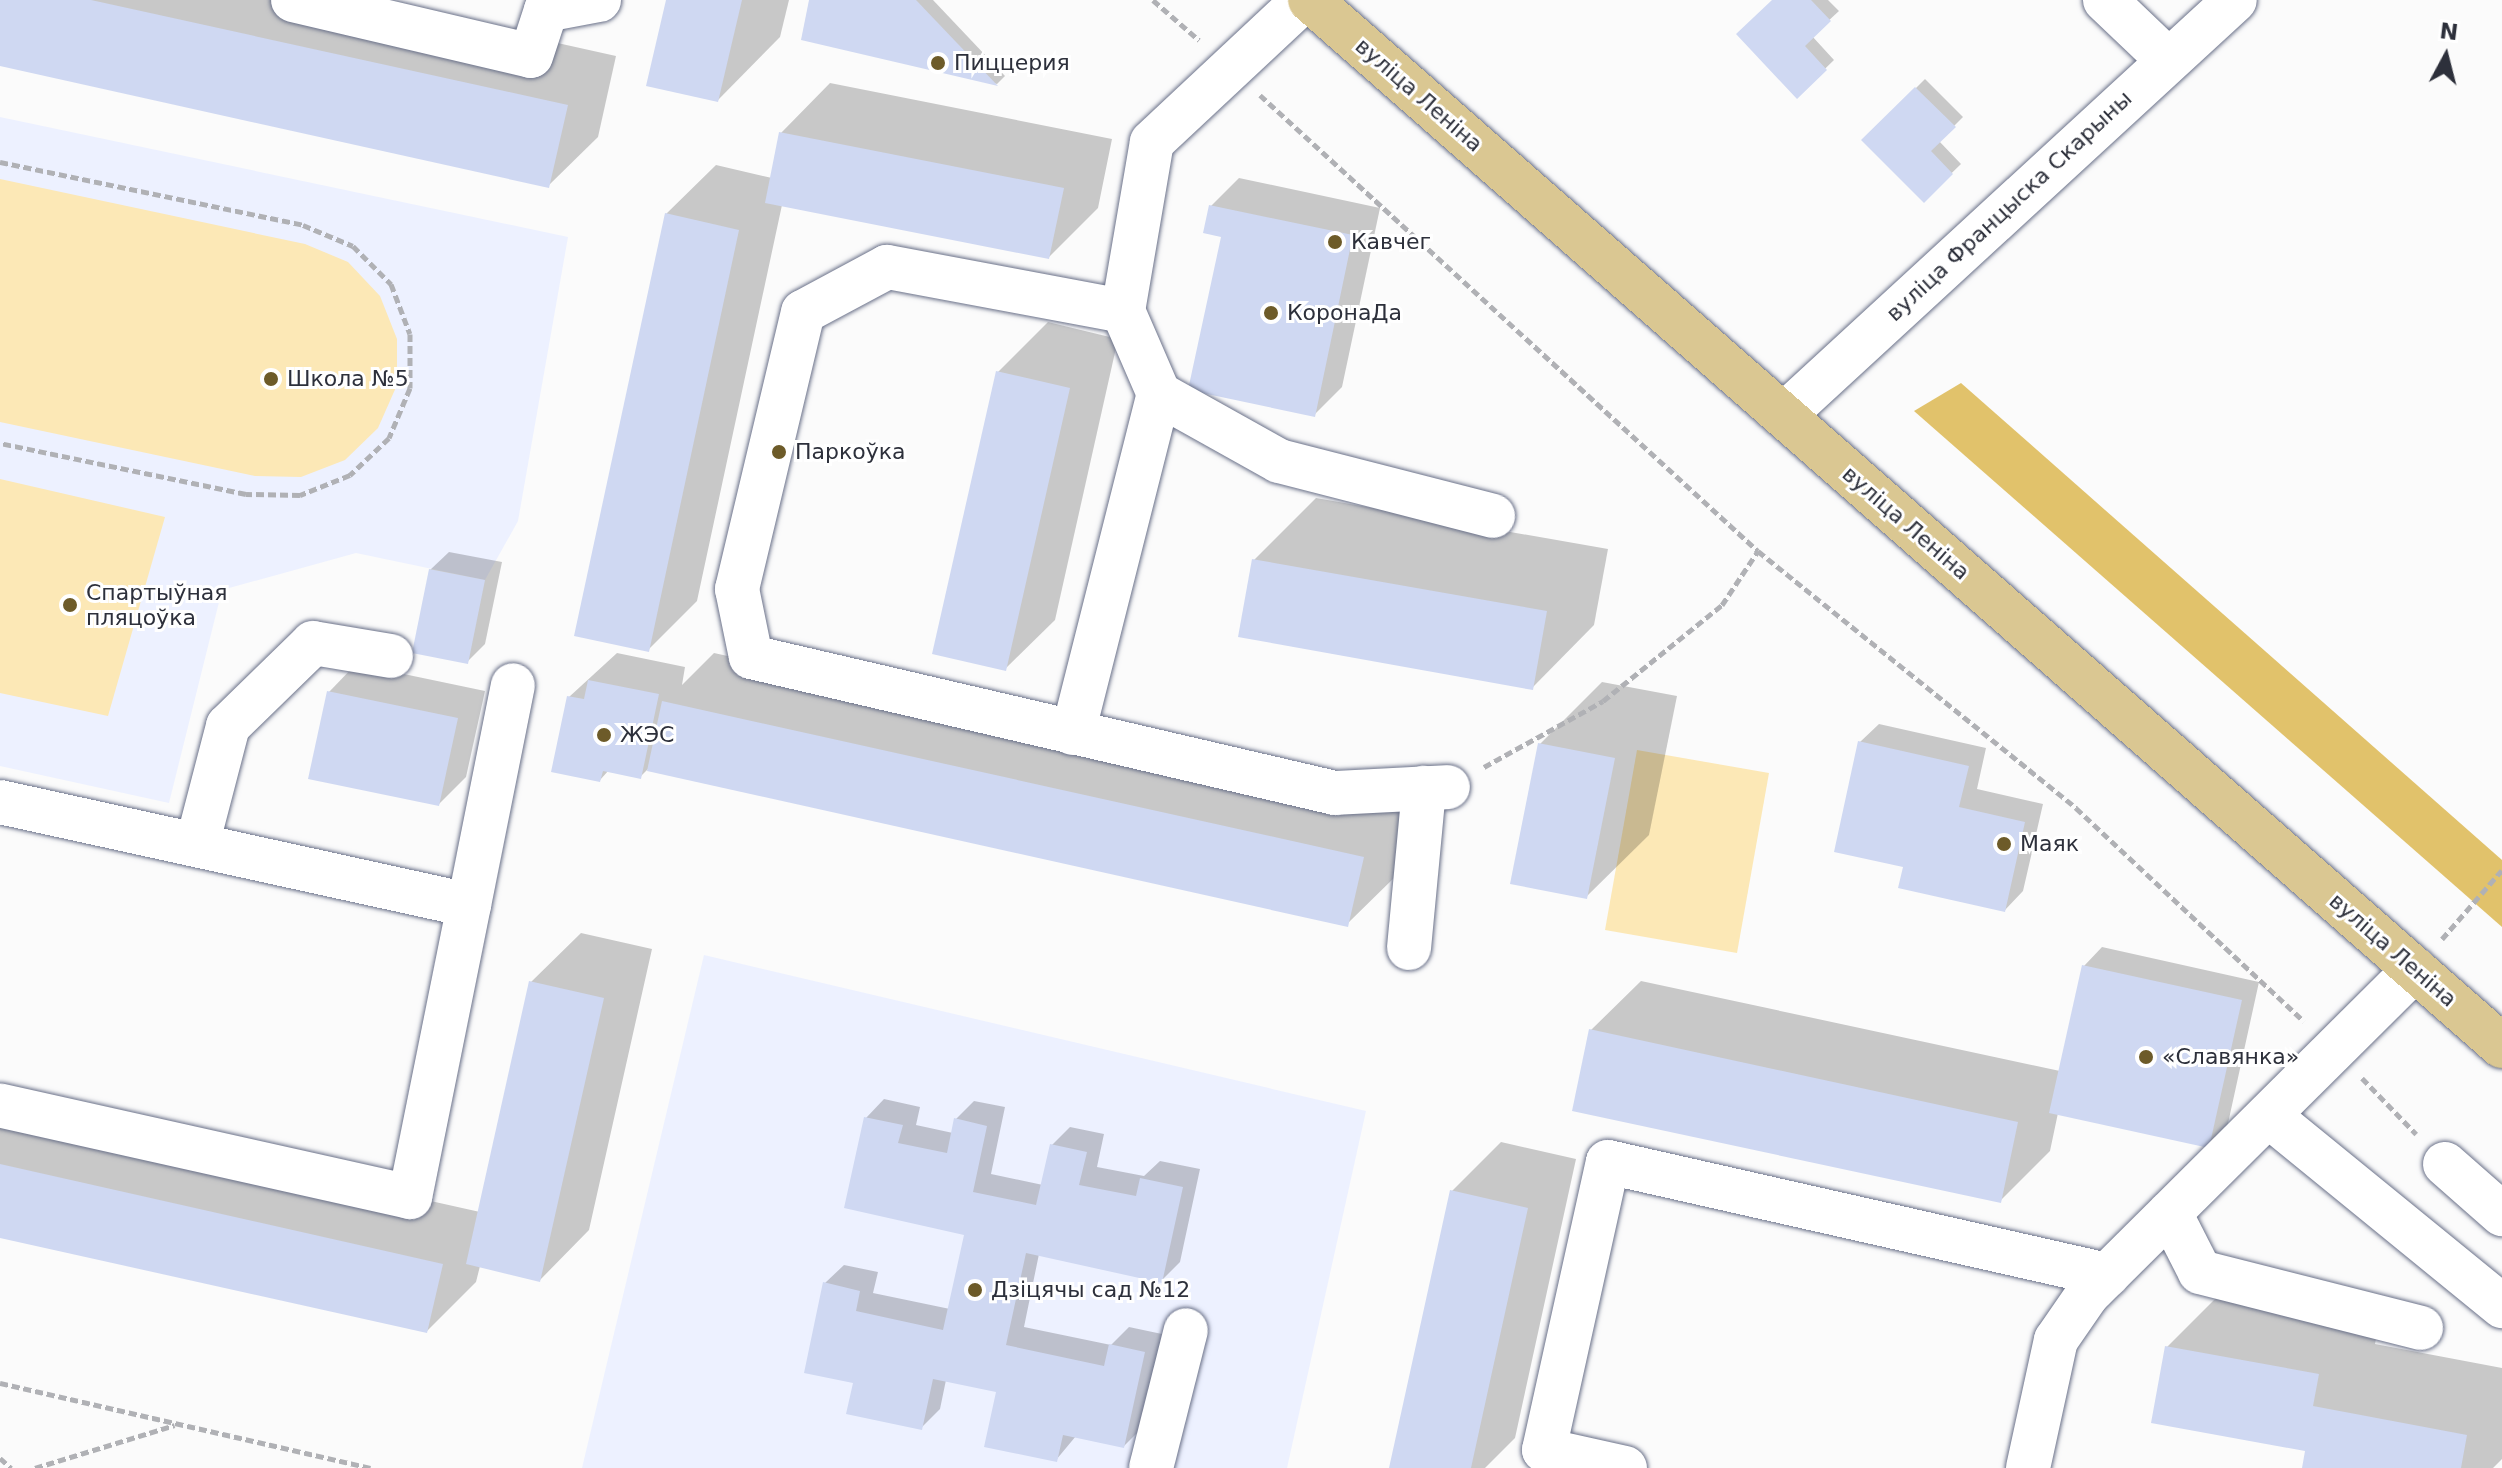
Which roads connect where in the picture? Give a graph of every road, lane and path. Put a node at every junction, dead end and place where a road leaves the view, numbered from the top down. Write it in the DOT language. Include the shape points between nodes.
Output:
graph roads {
  1 [pos="293,0"];
  2 [pos="599,0"];
  3 [pos="1153,0"];
  4 [pos="1304,0"];
  5 [pos="1310,0"];
  6 [pos="2105,0"];
  7 [pos="2235,0"];
  8 [pos="2167,59"];
  9 [pos="1234,71"];
  10 [pos="0,162"];
  11 [pos="1123,311"];
  12 [pos="1159,394"];
  13 [pos="1785,414"];
  14 [pos="0,443"];
  15 [pos="1493,516"];
  16 [pos="1758,551"];
  17 [pos="391,656"];
  18 [pos="513,685"];
  19 [pos="1073,733"];
  20 [pos="1436,788"];
  21 [pos="0,803"];
  22 [pos="197,845"];
  23 [pos="2502,870"];
  24 [pos="469,905"];
  25 [pos="1409,948"];
  26 [pos="2415,969"];
  27 [pos="2502,1046"];
  28 [pos="2336,1051"];
  29 [pos="0,1105"];
  30 [pos="2269,1116"];
  31 [pos="2445,1164"];
  32 [pos="2170,1213"];
  33 [pos="2502,1214"];
  34 [pos="2107,1275"];
  35 [pos="2502,1306"];
  36 [pos="2421,1328"];
  37 [pos="1186,1330"];
  38 [pos="0,1383"];
  39 [pos="178,1424"];
  40 [pos="0,1458"];
  41 [pos="11,1468"];
  42 [pos="35,1468"];
  43 [pos="370,1468"];
  44 [pos="1151,1468"];
  45 [pos="1625,1468"];
  46 [pos="2028,1468"];
  1 -- 2 [label="street" via="531,56 546,10"];
  3 -- 9 [label="path"];
  4 -- 9 [label="street"];
  5 -- 13 [label="main road, вуліца Леніна"];
  6 -- 8 [label="street"];
  7 -- 8 [label="street, вуліца Францыска Скарыны"];
  8 -- 13 [label="street, вуліца Францыска Скарыны"];
  9 -- 11 [label="street" via="1152,142"];
  9 -- 16 [label="path"];
  10 -- 14 [label="path" via="303,225 353,246 391,284 410,334 410,388 389,438 350,475 300,495 246,494"];
  11 -- 12 [label="street"];
  11 -- 19 [label="street" via="887,267 803,312 737,589 751,657"];
  12 -- 15 [label="street" via="1279,461"];
  12 -- 19 [label="street"];
  13 -- 26 [label="main road, вуліца Леніна"];
  16 -- 20 [label="path" via="1722,605 1603,701"];
  16 -- 28 [label="path" via="2076,808"];
  17 -- 22 [label="street" via="313,643 228,726"];
  18 -- 24 [label="street"];
  19 -- 20 [label="street" via="1335,793"];
  20 -- 25 [label="street"];
  21 -- 22 [label="street"];
  22 -- 24 [label="street"];
  23 -- 26 [label="path"];
  24 -- 29 [label="street" via="410,1197"];
  26 -- 27 [label="main road, вуліца Леніна"];
  26 -- 28 [label="street"];
  28 -- 30 [label="street"];
  28 -- 31 [label="path"];
  30 -- 32 [label="street"];
  30 -- 35 [label="street"];
  31 -- 33 [label="street"];
  32 -- 34 [label="street"];
  32 -- 36 [label="street" via="2200,1272"];
  34 -- 45 [label="street" via="1608,1162 1544,1450"];
  34 -- 46 [label="street" via="2056,1340"];
  37 -- 44 [label="street"];
  38 -- 39 [label="path"];
  39 -- 42 [label="path"];
  39 -- 43 [label="path"];
  40 -- 41 [label="path"];
}
